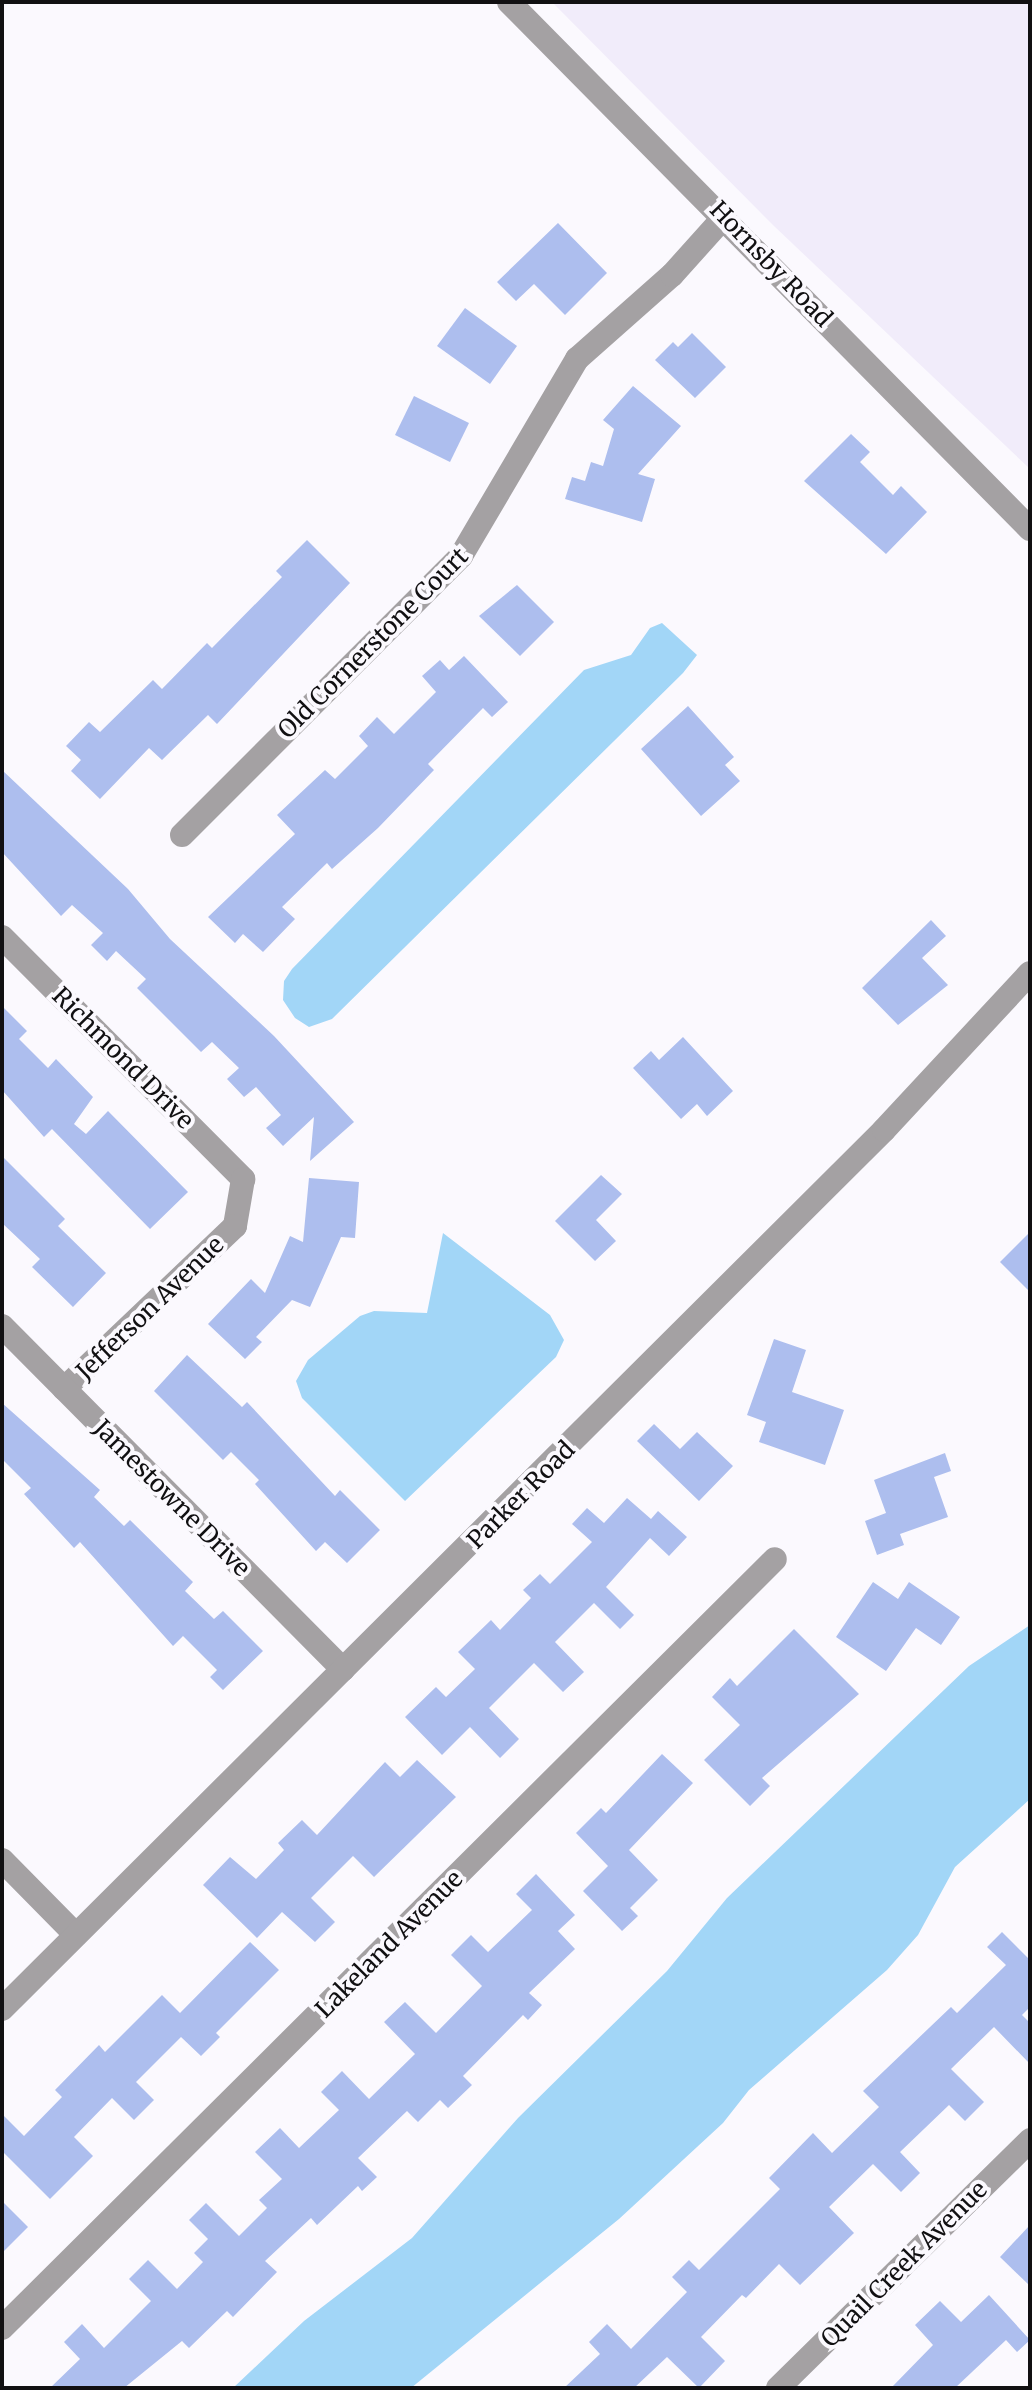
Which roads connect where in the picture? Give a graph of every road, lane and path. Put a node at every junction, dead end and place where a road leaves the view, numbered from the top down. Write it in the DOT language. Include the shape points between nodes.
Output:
graph roads {
  1 [pos="509,2"];
  2 [pos="724,217"];
  3 [pos="1030,529"];
  4 [pos="182,835"];
  5 [pos="2,937"];
  6 [pos="1030,973"];
  7 [pos="243,1179"];
  8 [pos="2,1326"];
  9 [pos="64,1389"];
  10 [pos="775,1559"];
  11 [pos="343,1669"];
  12 [pos="2,1860"];
  13 [pos="76,1935"];
  14 [pos="2,2009"];
  15 [pos="1030,2140"];
  16 [pos="2,2328"];
  17 [pos="778,2388"];
  1 -- 2 [label="street, Hornsby Road"];
  2 -- 3 [label="street, Hornsby Road"];
  2 -- 4 [label="street, Old Cornerstone Court" via="672,275 577,359 461,556"];
  5 -- 7 [label="street, Richmond Drive"];
  6 -- 11 [label="street, Parker Road" via="884,1130"];
  7 -- 9 [label="street, Jefferson Avenue" via="235,1226"];
  8 -- 9 [label="street, Jamestowne Drive"];
  9 -- 11 [label="street, Jamestowne Drive"];
  10 -- 16 [label="street, Lakeland Avenue"];
  11 -- 13 [label="street, Parker Road"];
  12 -- 13 [label="street"];
  13 -- 14 [label="street, Parker Road"];
  15 -- 17 [label="street, Quail Creek Avenue"];
}
